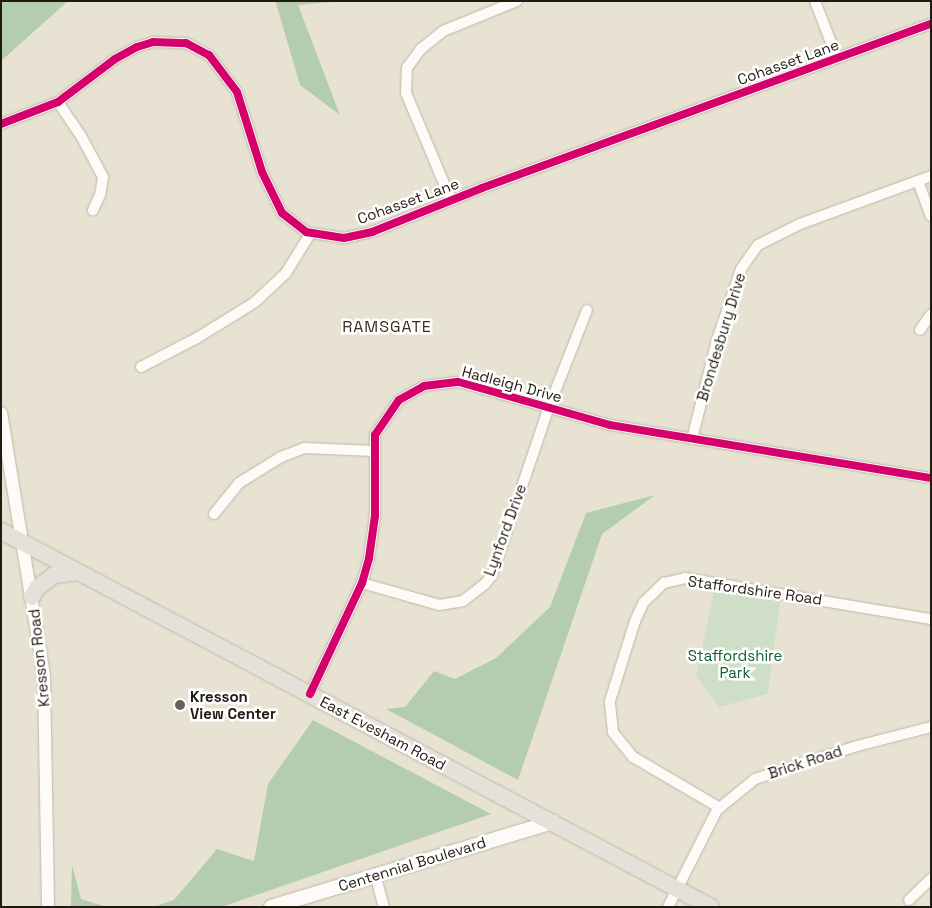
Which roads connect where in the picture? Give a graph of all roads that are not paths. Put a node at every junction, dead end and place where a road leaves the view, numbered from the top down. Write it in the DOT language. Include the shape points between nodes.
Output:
graph roads {
  1 [pos="517,1"];
  2 [pos="815,1"];
  3 [pos="931,24"];
  4 [pos="837,58"];
  5 [pos="58,102"];
  6 [pos="1,124"];
  7 [pos="931,176"];
  8 [pos="918,181"];
  9 [pos="451,200"];
  10 [pos="92,210"];
  11 [pos="931,216"];
  12 [pos="310,234"];
  13 [pos="587,310"];
  14 [pos="931,314"];
  15 [pos="920,330"];
  16 [pos="141,367"];
  17 [pos="549,407"];
  18 [pos="1,413"];
  19 [pos="692,439"];
  20 [pos="374,451"];
  21 [pos="931,478"];
  22 [pos="214,514"];
  23 [pos="1,531"];
  24 [pos="23,542"];
  25 [pos="78,572"];
  26 [pos="362,582"];
  27 [pos="32,598"];
  28 [pos="931,619"];
  29 [pos="310,694"];
  30 [pos="931,727"];
  31 [pos="720,808"];
  32 [pos="553,822"];
  33 [pos="375,874"];
  34 [pos="931,879"];
  35 [pos="678,889"];
  36 [pos="909,900"];
  37 [pos="48,907"];
  38 [pos="271,907"];
  39 [pos="384,907"];
  40 [pos="668,907"];
  41 [pos="711,907"];
  1 -- 9 [label="street" via="443,31 420,49 407,68 406,93"];
  2 -- 4 [label="street"];
  3 -- 4 [label="street, Cohasset Lane"];
  4 -- 9 [label="street, Cohasset Lane"];
  5 -- 6 [label="street, Cohasset Lane"];
  5 -- 10 [label="street" via="82,136 103,177 100,195"];
  5 -- 12 [label="street, Cohasset Lane" via="115,59 137,47 169,41 200,48 221,67 237,92 262,172 278,206 294,224"];
  7 -- 8 [label="street, Brondesbury Drive"];
  8 -- 11 [label="street"];
  8 -- 19 [label="street, Brondesbury Drive" via="800,224 758,244 741,270 717,340"];
  9 -- 12 [label="street, Cohasset Lane" via="372,232 344,238"];
  12 -- 16 [label="street" via="286,273 255,302 197,338"];
  13 -- 17 [label="street, Lynford Drive"];
  14 -- 15 [label="street"];
  17 -- 19 [label="street, Hadleigh Drive" via="610,425"];
  17 -- 20 [label="street, Hadleigh Drive" via="459,382 424,386 400,400 388,413 375,435"];
  17 -- 26 [label="street, Lynford Drive" via="492,575 485,584 463,601 439,605"];
  18 -- 24 [label="street, Kresson Road"];
  19 -- 21 [label="street, Hadleigh Drive"];
  20 -- 22 [label="street" via="305,448 281,457 239,483"];
  20 -- 26 [label="street, Hadleigh Drive" via="374,516 369,558"];
  23 -- 24 [label="main road, East Evesham Road"];
  24 -- 25 [label="main road, East Evesham Road"];
  24 -- 27 [label="street, Kresson Road"];
  25 -- 27 [label="main road" via="54,575 37,588"];
  25 -- 29 [label="main road, East Evesham Road"];
  26 -- 29 [label="street, Hadleigh Drive"];
  27 -- 37 [label="street, Kresson Road" via="44,676"];
  28 -- 31 [label="street, Staffordshire Road" via="685,578 664,584 644,602 635,621 610,702 613,732 633,756"];
  29 -- 32 [label="main road, East Evesham Road"];
  30 -- 31 [label="street, Brick Road" via="772,771 755,779"];
  31 -- 35 [label="street, Brick Road"];
  32 -- 33 [label="main road, Centennial Boulevard"];
  32 -- 35 [label="main road, East Evesham Road"];
  33 -- 38 [label="main road, Centennial Boulevard"];
  33 -- 39 [label="street"];
  34 -- 36 [label="street"];
  35 -- 40 [label="street, Brick Road"];
  35 -- 41 [label="main road, East Evesham Road"];
}
